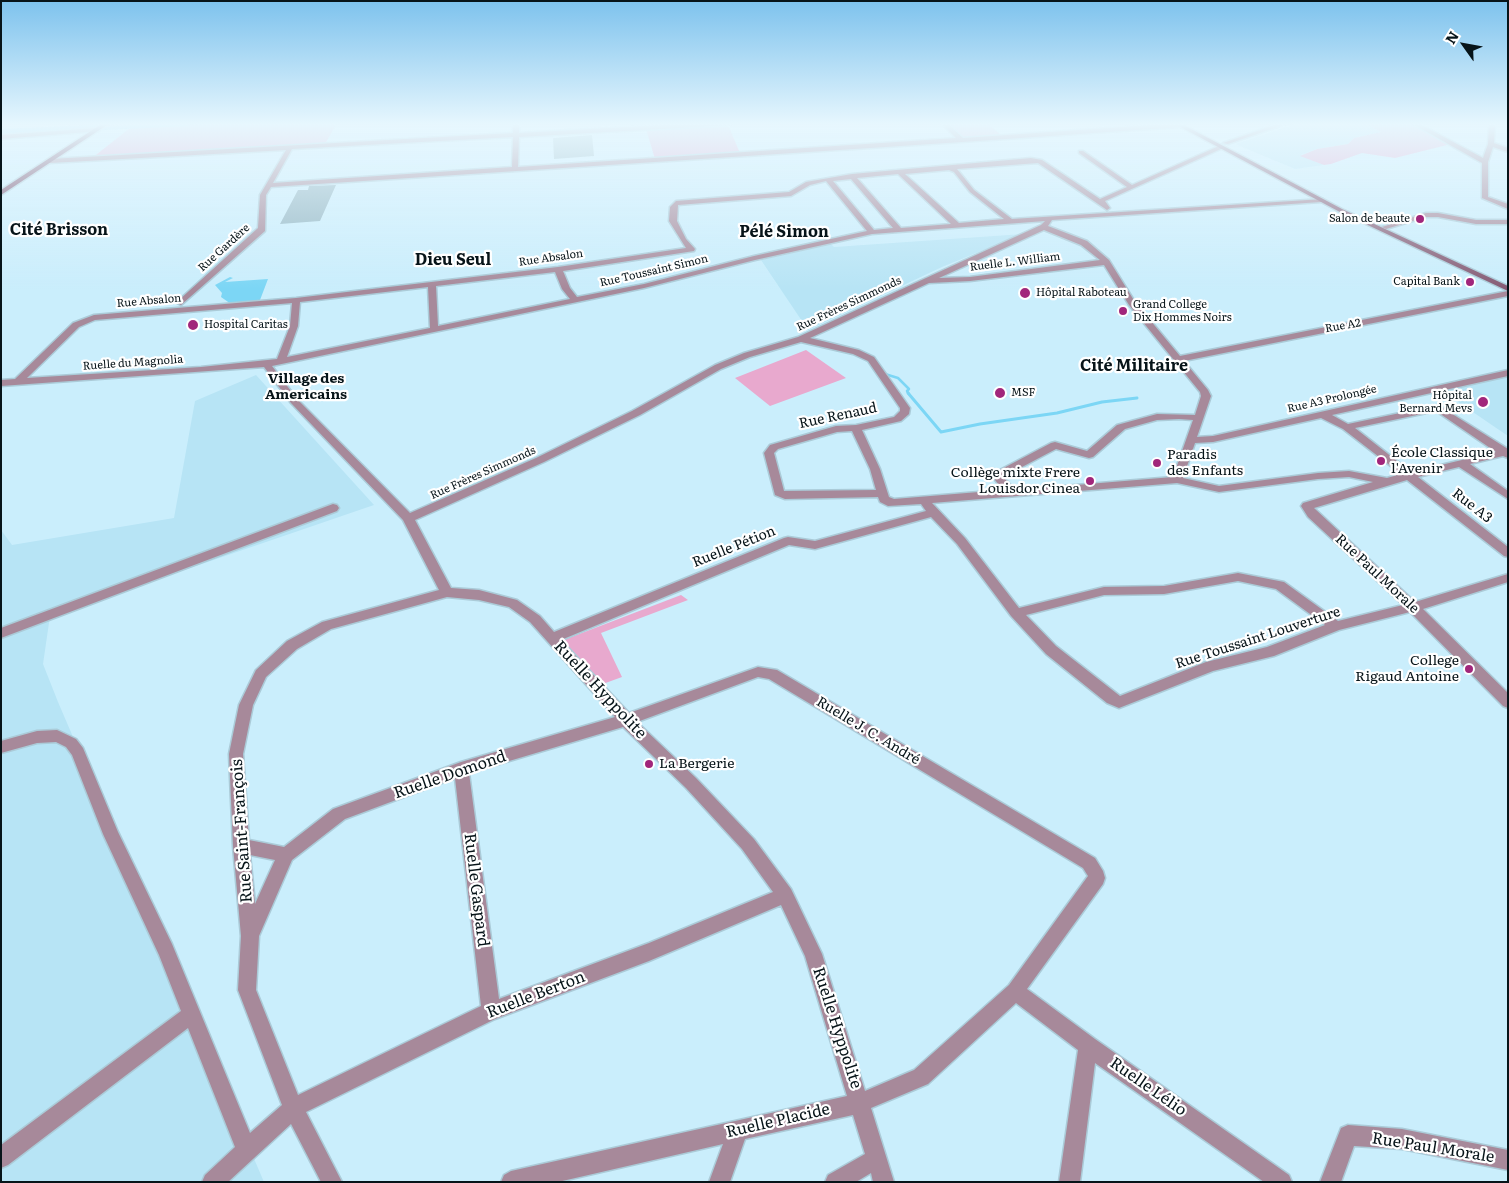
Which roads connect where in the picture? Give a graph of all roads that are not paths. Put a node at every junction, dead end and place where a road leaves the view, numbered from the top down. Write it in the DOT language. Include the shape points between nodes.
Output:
graph roads {
  1 [pos="24,178"];
  2 [pos="273,178"];
  3 [pos="389,178"];
  4 [pos="828,178"];
  5 [pos="854,178"];
  6 [pos="906,178"];
  7 [pos="962,178"];
  8 [pos="1065,178"];
  9 [pos="1118,178"];
  10 [pos="1150,178"];
  11 [pos="1282,178"];
  12 [pos="1289,178"];
  13 [pos="1485,178"];
  14 [pos="269,186"];
  15 [pos="1131,187"];
  16 [pos="1,193"];
  17 [pos="1500,197"];
  18 [pos="1485,198"];
  19 [pos="1331,199"];
  20 [pos="1321,200"];
  21 [pos="1101,203"];
  22 [pos="1508,207"];
  23 [pos="1115,214"];
  24 [pos="1050,218"];
  25 [pos="1010,221"];
  26 [pos="1508,222"];
  27 [pos="957,225"];
  28 [pos="1044,227"];
  29 [pos="1386,227"];
  30 [pos="898,229"];
  31 [pos="872,232"];
  32 [pos="1106,262"];
  33 [pos="558,269"];
  34 [pos="926,281"];
  35 [pos="1508,282"];
  36 [pos="432,283"];
  37 [pos="1508,291"];
  38 [pos="296,300"];
  39 [pos="575,300"];
  40 [pos="181,302"];
  41 [pos="434,328"];
  42 [pos="801,339"];
  43 [pos="1178,359"];
  44 [pos="281,361"];
  45 [pos="266,364"];
  46 [pos="1508,373"];
  47 [pos="18,382"];
  48 [pos="1,383"];
  49 [pos="1321,414"];
  50 [pos="1198,418"];
  51 [pos="1347,427"];
  52 [pos="856,428"];
  53 [pos="1192,440"];
  54 [pos="1507,454"];
  55 [pos="1462,464"];
  56 [pos="1408,475"];
  57 [pos="1177,480"];
  58 [pos="1387,481"];
  59 [pos="1011,492"];
  60 [pos="882,493"];
  61 [pos="1508,496"];
  62 [pos="923,499"];
  63 [pos="333,508"];
  64 [pos="933,513"];
  65 [pos="408,518"];
  66 [pos="1508,553"];
  67 [pos="1508,578"];
  68 [pos="447,592"];
  69 [pos="1413,607"];
  70 [pos="1016,612"];
  71 [pos="1336,626"];
  72 [pos="1,633"];
  73 [pos="552,638"];
  74 [pos="1508,702"];
  75 [pos="626,720"];
  76 [pos="1,747"];
  77 [pos="461,769"];
  78 [pos="241,846"];
  79 [pos="286,855"];
  80 [pos="1095,871"];
  81 [pos="785,895"];
  82 [pos="250,936"];
  83 [pos="1015,991"];
  84 [pos="491,1011"];
  85 [pos="192,1014"];
  86 [pos="1088,1046"];
  87 [pos="860,1103"];
  88 [pos="293,1108"];
  89 [pos="738,1130"];
  90 [pos="247,1150"];
  91 [pos="1,1158"];
  92 [pos="878,1158"];
  93 [pos="1508,1160"];
  94 [pos="212,1182"];
  95 [pos="332,1182"];
  96 [pos="511,1182"];
  97 [pos="719,1182"];
  98 [pos="836,1182"];
  99 [pos="884,1182"];
  100 [pos="1070,1182"];
  101 [pos="1282,1182"];
  102 [pos="1330,1182"];
  1 -- 16 [label="main road"];
  2 -- 14 [label="street, Rue Gardère"];
  3 -- 14 [label="street"];
  4 -- 31 [label="street"];
  4 -- 33 [label="street, Rue Absalon" via="808,183 791,194 676,203 673,221 691,249"];
  5 -- 30 [label="street"];
  6 -- 27 [label="street"];
  7 -- 25 [label="street" via="972,191"];
  8 -- 21 [label="street, Rue Absalon"];
  9 -- 15 [label="street"];
  10 -- 15 [label="street"];
  11 -- 20 [label="main road"];
  12 -- 19 [label="main road"];
  13 -- 18 [label="street"];
  14 -- 40 [label="street, Rue Gardère" via="264,195 262,229"];
  15 -- 21 [label="street"];
  17 -- 18 [label="street"];
  18 -- 22 [label="street"];
  19 -- 20 [label="main road"];
  19 -- 29 [label="main road"];
  20 -- 23 [label="street"];
  20 -- 37 [label="main road"];
  21 -- 23 [label="street"];
  23 -- 24 [label="street"];
  24 -- 25 [label="street, Rue Toussaint Simon"];
  24 -- 28 [label="street"];
  25 -- 27 [label="street, Rue Toussaint Simon"];
  26 -- 29 [label="street" via="1476,222 1438,215"];
  27 -- 30 [label="street, Rue Toussaint Simon"];
  28 -- 32 [label="street" via="1084,243"];
  28 -- 34 [label="street, Rue Frères Simmonds"];
  29 -- 35 [label="main road"];
  30 -- 31 [label="street, Rue Toussaint Simon"];
  31 -- 39 [label="street, Rue Toussaint Simon"];
  32 -- 34 [label="street, Ruelle L. William" via="970,279"];
  32 -- 43 [label="street" via="1132,303"];
  33 -- 36 [label="street, Rue Absalon"];
  33 -- 39 [label="street" via="566,289"];
  34 -- 42 [label="street, Rue Frères Simmonds"];
  36 -- 38 [label="street, Rue Absalon"];
  36 -- 41 [label="street"];
  37 -- 43 [label="street, Rue A2"];
  38 -- 44 [label="street" via="294,326"];
  38 -- 47 [label="street, Rue Absalon" via="94,318 76,325"];
  39 -- 41 [label="street, Rue Toussaint Simon"];
  41 -- 44 [label="street, Rue Toussaint Simon"];
  42 -- 52 [label="street, Rue Renaud" via="856,352 871,359 905,408 902,416"];
  42 -- 65 [label="street, Rue Frères Simmonds" via="718,366 636,413 540,460"];
  43 -- 50 [label="street" via="1205,392"];
  44 -- 45 [label="street, Rue Toussaint Simon"];
  45 -- 47 [label="street, Ruelle du Magnolia"];
  45 -- 65 [label="street" via="294,402"];
  46 -- 49 [label="street, Rue A3 Prolongée"];
  47 -- 48 [label="street, Ruelle du Magnolia"];
  49 -- 51 [label="street, Rue A3"];
  49 -- 53 [label="street, Rue A3 Prolongée" via="1213,439"];
  50 -- 53 [label="street"];
  50 -- 59 [label="street" via="1157,417 1121,427 1089,454 1055,445 1000,474 1000,480"];
  51 -- 54 [label="street" via="1438,408"];
  51 -- 56 [label="street, Rue A3"];
  52 -- 60 [label="street"];
  52 -- 60 [label="street, Rue Renaud" via="836,429 774,447 769,453 779,493 785,496"];
  53 -- 57 [label="street"];
  54 -- 55 [label="street"];
  55 -- 56 [label="street"];
  55 -- 61 [label="street"];
  56 -- 58 [label="street"];
  56 -- 66 [label="street, Rue A3"];
  57 -- 58 [label="street" via="1219,489 1349,474"];
  57 -- 59 [label="street"];
  58 -- 69 [label="street, Rue Paul Morale" via="1307,506"];
  59 -- 62 [label="street"];
  60 -- 62 [label="street" via="884,499 892,503"];
  62 -- 64 [label="street, Rue Toussaint Louverture"];
  63 -- 72 [label="street"];
  64 -- 70 [label="street, Rue Toussaint Louverture" via="961,540"];
  64 -- 73 [label="street, Ruelle Pétion" via="814,545 788,541"];
  65 -- 68 [label="street"];
  67 -- 69 [label="street, Rue Toussaint Louverture"];
  68 -- 73 [label="street, Ruelle Hyppolite" via="514,603"];
  68 -- 78 [label="street, Rue Saint-François" via="327,625 292,645 261,674 246,704 236,754"];
  69 -- 71 [label="street, Rue Toussaint Louverture"];
  69 -- 74 [label="street, Rue Paul Morale"];
  70 -- 71 [label="street" via="1104,591 1164,590 1238,577 1280,585"];
  70 -- 71 [label="street, Rue Toussaint Louverture" via="1051,650 1119,702 1211,666 1269,652"];
  73 -- 75 [label="street, Ruelle Hyppolite"];
  75 -- 77 [label="street, Ruelle Domond"];
  75 -- 80 [label="street, Ruelle J. C. André" via="758,672 766,672 1089,863"];
  75 -- 81 [label="street, Ruelle Hyppolite" via="748,844"];
  76 -- 85 [label="street" via="37,737 56,736 71,743 78,752"];
  77 -- 79 [label="street, Ruelle Domond" via="339,814"];
  77 -- 84 [label="street, Ruelle Gaspard"];
  78 -- 79 [label="street"];
  78 -- 82 [label="street, Rue Saint-François"];
  79 -- 82 [label="street, Ruelle Domond"];
  80 -- 83 [label="street, Ruelle Placide" via="1097,878"];
  81 -- 84 [label="street, Ruelle Berton" via="649,952"];
  81 -- 87 [label="street, Ruelle Hyppolite" via="813,954"];
  82 -- 88 [label="street, Rue Saint-François" via="247,990"];
  83 -- 86 [label="street, Ruelle Lélio"];
  83 -- 87 [label="street, Ruelle Placide" via="922,1077"];
  84 -- 88 [label="street, Ruelle Berton"];
  85 -- 90 [label="street"];
  85 -- 91 [label="street"];
  86 -- 100 [label="street"];
  86 -- 101 [label="street, Ruelle Lélio"];
  87 -- 89 [label="street, Ruelle Placide"];
  87 -- 92 [label="street, Ruelle Hyppolite"];
  88 -- 90 [label="street, Ruelle Berton"];
  88 -- 95 [label="street, Rue Saint-François"];
  89 -- 96 [label="street, Ruelle Placide"];
  89 -- 97 [label="street"];
  90 -- 94 [label="street, Ruelle Berton"];
  92 -- 98 [label="street"];
  92 -- 99 [label="street, Ruelle Hyppolite"];
  93 -- 102 [label="street, Rue Paul Morale" via="1402,1139 1348,1135"];
}
